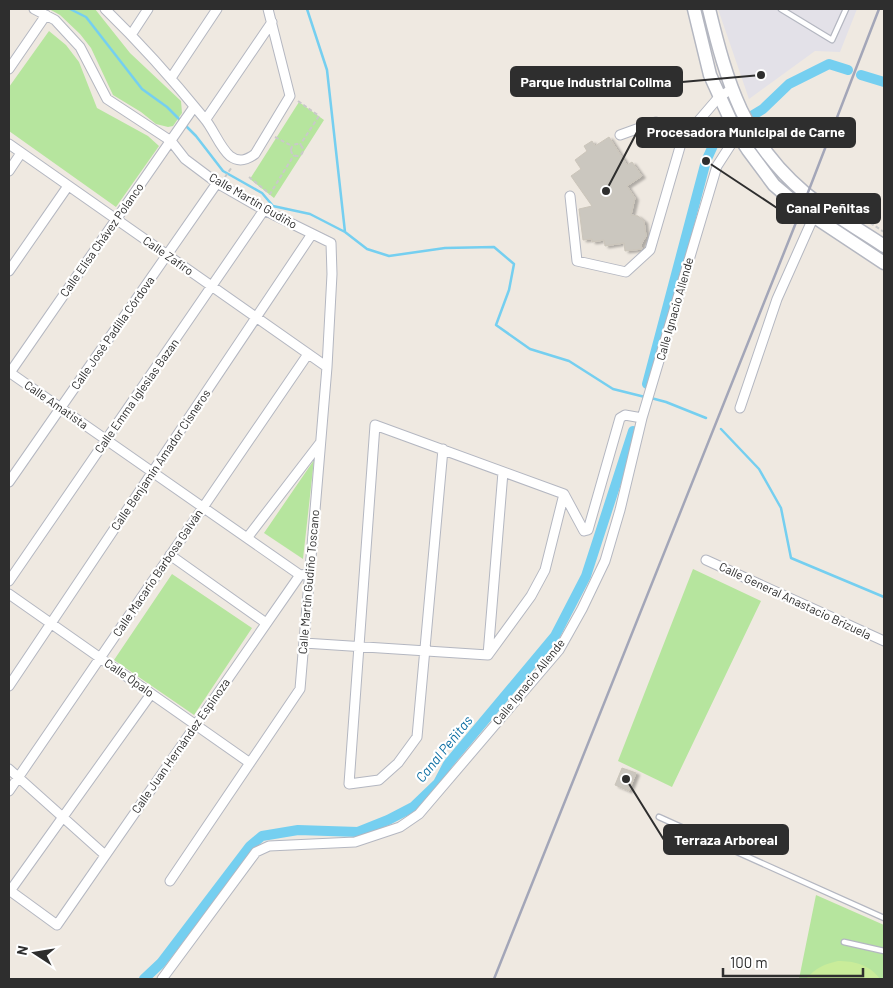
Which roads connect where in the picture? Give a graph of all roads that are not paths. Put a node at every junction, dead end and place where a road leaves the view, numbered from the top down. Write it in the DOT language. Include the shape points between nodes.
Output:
graph roads {
  1 [pos="34,9"];
  2 [pos="105,9"];
  3 [pos="148,9"];
  4 [pos="216,9"];
  5 [pos="268,9"];
  6 [pos="694,9"];
  7 [pos="709,9"];
  8 [pos="781,9"];
  9 [pos="846,9"];
  10 [pos="46,15"];
  11 [pos="272,22"];
  12 [pos="131,35"];
  13 [pos="9,69"];
  14 [pos="171,78"];
  15 [pos="732,89"];
  16 [pos="719,97"];
  17 [pos="194,107"];
  18 [pos="206,119"];
  19 [pos="734,129"];
  20 [pos="620,135"];
  21 [pos="682,140"];
  22 [pos="171,141"];
  23 [pos="9,144"];
  24 [pos="21,153"];
  25 [pos="9,171"];
  26 [pos="220,181"];
  27 [pos="68,186"];
  28 [pos="570,196"];
  29 [pos="264,210"];
  30 [pos="814,216"];
  31 [pos="116,220"];
  32 [pos="312,234"];
  33 [pos="331,243"];
  34 [pos="884,246"];
  35 [pos="167,255"];
  36 [pos="884,263"];
  37 [pos="9,270"];
  38 [pos="212,287"];
  39 [pos="256,318"];
  40 [pos="308,354"];
  41 [pos="327,367"];
  42 [pos="9,373"];
  43 [pos="60,408"];
  44 [pos="740,408"];
  45 [pos="644,414"];
  46 [pos="106,440"];
  47 [pos="320,442"];
  48 [pos="443,450"];
  49 [pos="152,472"];
  50 [pos="503,472"];
  51 [pos="9,482"];
  52 [pos="564,494"];
  53 [pos="203,507"];
  54 [pos="248,538"];
  55 [pos="170,555"];
  56 [pos="706,560"];
  57 [pos="304,574"];
  58 [pos="9,581"];
  59 [pos="9,594"];
  60 [pos="50,623"];
  61 [pos="266,623"];
  62 [pos="884,641"];
  63 [pos="304,643"];
  64 [pos="359,646"];
  65 [pos="425,651"];
  66 [pos="488,655"];
  67 [pos="100,658"];
  68 [pos="9,686"];
  69 [pos="151,694"];
  70 [pos="195,725"];
  71 [pos="250,763"];
  72 [pos="9,769"];
  73 [pos="18,777"];
  74 [pos="9,792"];
  75 [pos="63,817"];
  76 [pos="659,817"];
  77 [pos="106,855"];
  78 [pos="170,881"];
  79 [pos="9,891"];
  80 [pos="884,918"];
  81 [pos="844,942"];
  82 [pos="884,952"];
  83 [pos="162,979"];
  1 -- 10 [label="street, Calle Martín Gudiño"];
  2 -- 12 [label="street"];
  3 -- 12 [label="street"];
  4 -- 14 [label="street"];
  5 -- 11 [label="street"];
  6 -- 16 [label="main road" via="710,75"];
  7 -- 15 [label="main road"];
  8 -- 9 [label="lane" via="832,40"];
  10 -- 13 [label="street"];
  10 -- 22 [label="street, Calle Martín Gudiño" via="55,20 80,47 108,99"];
  11 -- 18 [label="street"];
  11 -- 18 [label="street" via="294,98 255,154 247,160 236,160 228,155"];
  12 -- 14 [label="street"];
  14 -- 17 [label="street"];
  15 -- 16 [label="street"];
  15 -- 34 [label="main road" via="750,129 785,175"];
  16 -- 19 [label="main road"];
  16 -- 21 [label="street"];
  17 -- 18 [label="street"];
  17 -- 22 [label="street, Calle Elisa Chávez Polanco"];
  19 -- 30 [label="main road" via="774,185"];
  19 -- 45 [label="street, Calle Ignacio Allende" via="717,166"];
  20 -- 21 [label="street" via="656,122"];
  21 -- 28 [label="street" via="650,250 626,272 577,261"];
  22 -- 26 [label="street, Calle Martín Gudiño" via="184,159"];
  22 -- 31 [label="street, Calle Elisa Chávez Polanco"];
  23 -- 24 [label="street, Calle Zafiro"];
  24 -- 25 [label="street"];
  24 -- 27 [label="street, Calle Zafiro"];
  26 -- 29 [label="street, Calle Martín Gudiño"];
  26 -- 35 [label="street, Calle José Padilla Córdova"];
  27 -- 31 [label="street, Calle Zafiro"];
  27 -- 37 [label="street"];
  29 -- 32 [label="street, Calle Martín Gudiño"];
  29 -- 38 [label="street, Calle Emma Iglesias Bazan"];
  30 -- 36 [label="main road"];
  30 -- 44 [label="street" via="777,299"];
  31 -- 35 [label="street, Calle Zafiro"];
  31 -- 42 [label="street, Calle Elisa Chávez Polanco"];
  32 -- 33 [label="street, Calle Martín Gudiño"];
  32 -- 39 [label="street, Calle Benjamín Amador Cisneros"];
  33 -- 41 [label="street, Calle Martín Gudiño Toscano"];
  35 -- 38 [label="street, Calle Zafiro"];
  35 -- 43 [label="street, Calle José Padilla Córdova"];
  38 -- 39 [label="street, Calle Zafiro"];
  38 -- 46 [label="street, Calle Emma Iglesias Bazan"];
  39 -- 40 [label="street, Calle Zafiro"];
  39 -- 49 [label="street, Calle Benjamín Amador Cisneros"];
  40 -- 41 [label="street, Calle Zafiro"];
  40 -- 53 [label="street, Calle Macario Barbosa Galván"];
  41 -- 47 [label="street, Calle Martín Gudiño Toscano"];
  42 -- 43 [label="street, Calle Amatista"];
  43 -- 46 [label="street, Calle Amatista"];
  43 -- 51 [label="street, Calle José Padilla Córdova"];
  45 -- 52 [label="street" via="620,418 588,530 584,531"];
  45 -- 83 [label="street, Calle Ignacio Allende" via="605,561 582,609 559,650 442,789 419,814 400,827 356,842 269,846 256,852"];
  46 -- 49 [label="street, Calle Amatista"];
  46 -- 58 [label="street, Calle Emma Iglesias Bazan"];
  47 -- 54 [label="street"];
  47 -- 57 [label="street, Calle Martín Gudiño Toscano"];
  48 -- 50 [label="street"];
  48 -- 64 [label="street" via="375,425"];
  48 -- 65 [label="street"];
  49 -- 53 [label="street, Calle Amatista"];
  49 -- 60 [label="street, Calle Benjamín Amador Cisneros"];
  50 -- 52 [label="street"];
  50 -- 66 [label="street"];
  52 -- 66 [label="street" via="545,570 531,596"];
  53 -- 54 [label="street, Calle Amatista"];
  53 -- 55 [label="street, Calle Macario Barbosa Galván"];
  54 -- 57 [label="street, Calle Amatista"];
  55 -- 61 [label="street"];
  55 -- 67 [label="street, Calle Macario Barbosa Galván"];
  56 -- 62 [label="street, Calle General Anastacio Brizuela"];
  57 -- 61 [label="street, Calle Juan Hernández Espinoza"];
  57 -- 63 [label="street, Calle Martín Gudiño Toscano"];
  59 -- 60 [label="street, Calle Ópalo"];
  60 -- 67 [label="street, Calle Ópalo"];
  60 -- 68 [label="street, Calle Benjamín Amador Cisneros"];
  61 -- 70 [label="street, Calle Juan Hernández Espinoza"];
  63 -- 64 [label="street"];
  63 -- 71 [label="street, Calle Martín Gudiño Toscano" via="300,689"];
  64 -- 65 [label="street"];
  64 -- 65 [label="street" via="349,784 379,780 398,763 418,737"];
  65 -- 66 [label="street"];
  67 -- 69 [label="street, Calle Ópalo"];
  67 -- 73 [label="street, Calle Macario Barbosa Galván"];
  69 -- 70 [label="street, Calle Ópalo"];
  69 -- 75 [label="street"];
  70 -- 71 [label="street, Calle Ópalo"];
  70 -- 77 [label="street, Calle Juan Hernández Espinoza"];
  71 -- 78 [label="street, Calle Martín Gudiño Toscano"];
  72 -- 73 [label="street"];
  73 -- 74 [label="street, Calle Macario Barbosa Galván"];
  73 -- 75 [label="street"];
  75 -- 77 [label="street"];
  75 -- 79 [label="street"];
  76 -- 80 [label="lane"];
  77 -- 79 [label="street, Calle Juan Hernández Espinoza" via="57,925"];
  81 -- 82 [label="lane"];
}
